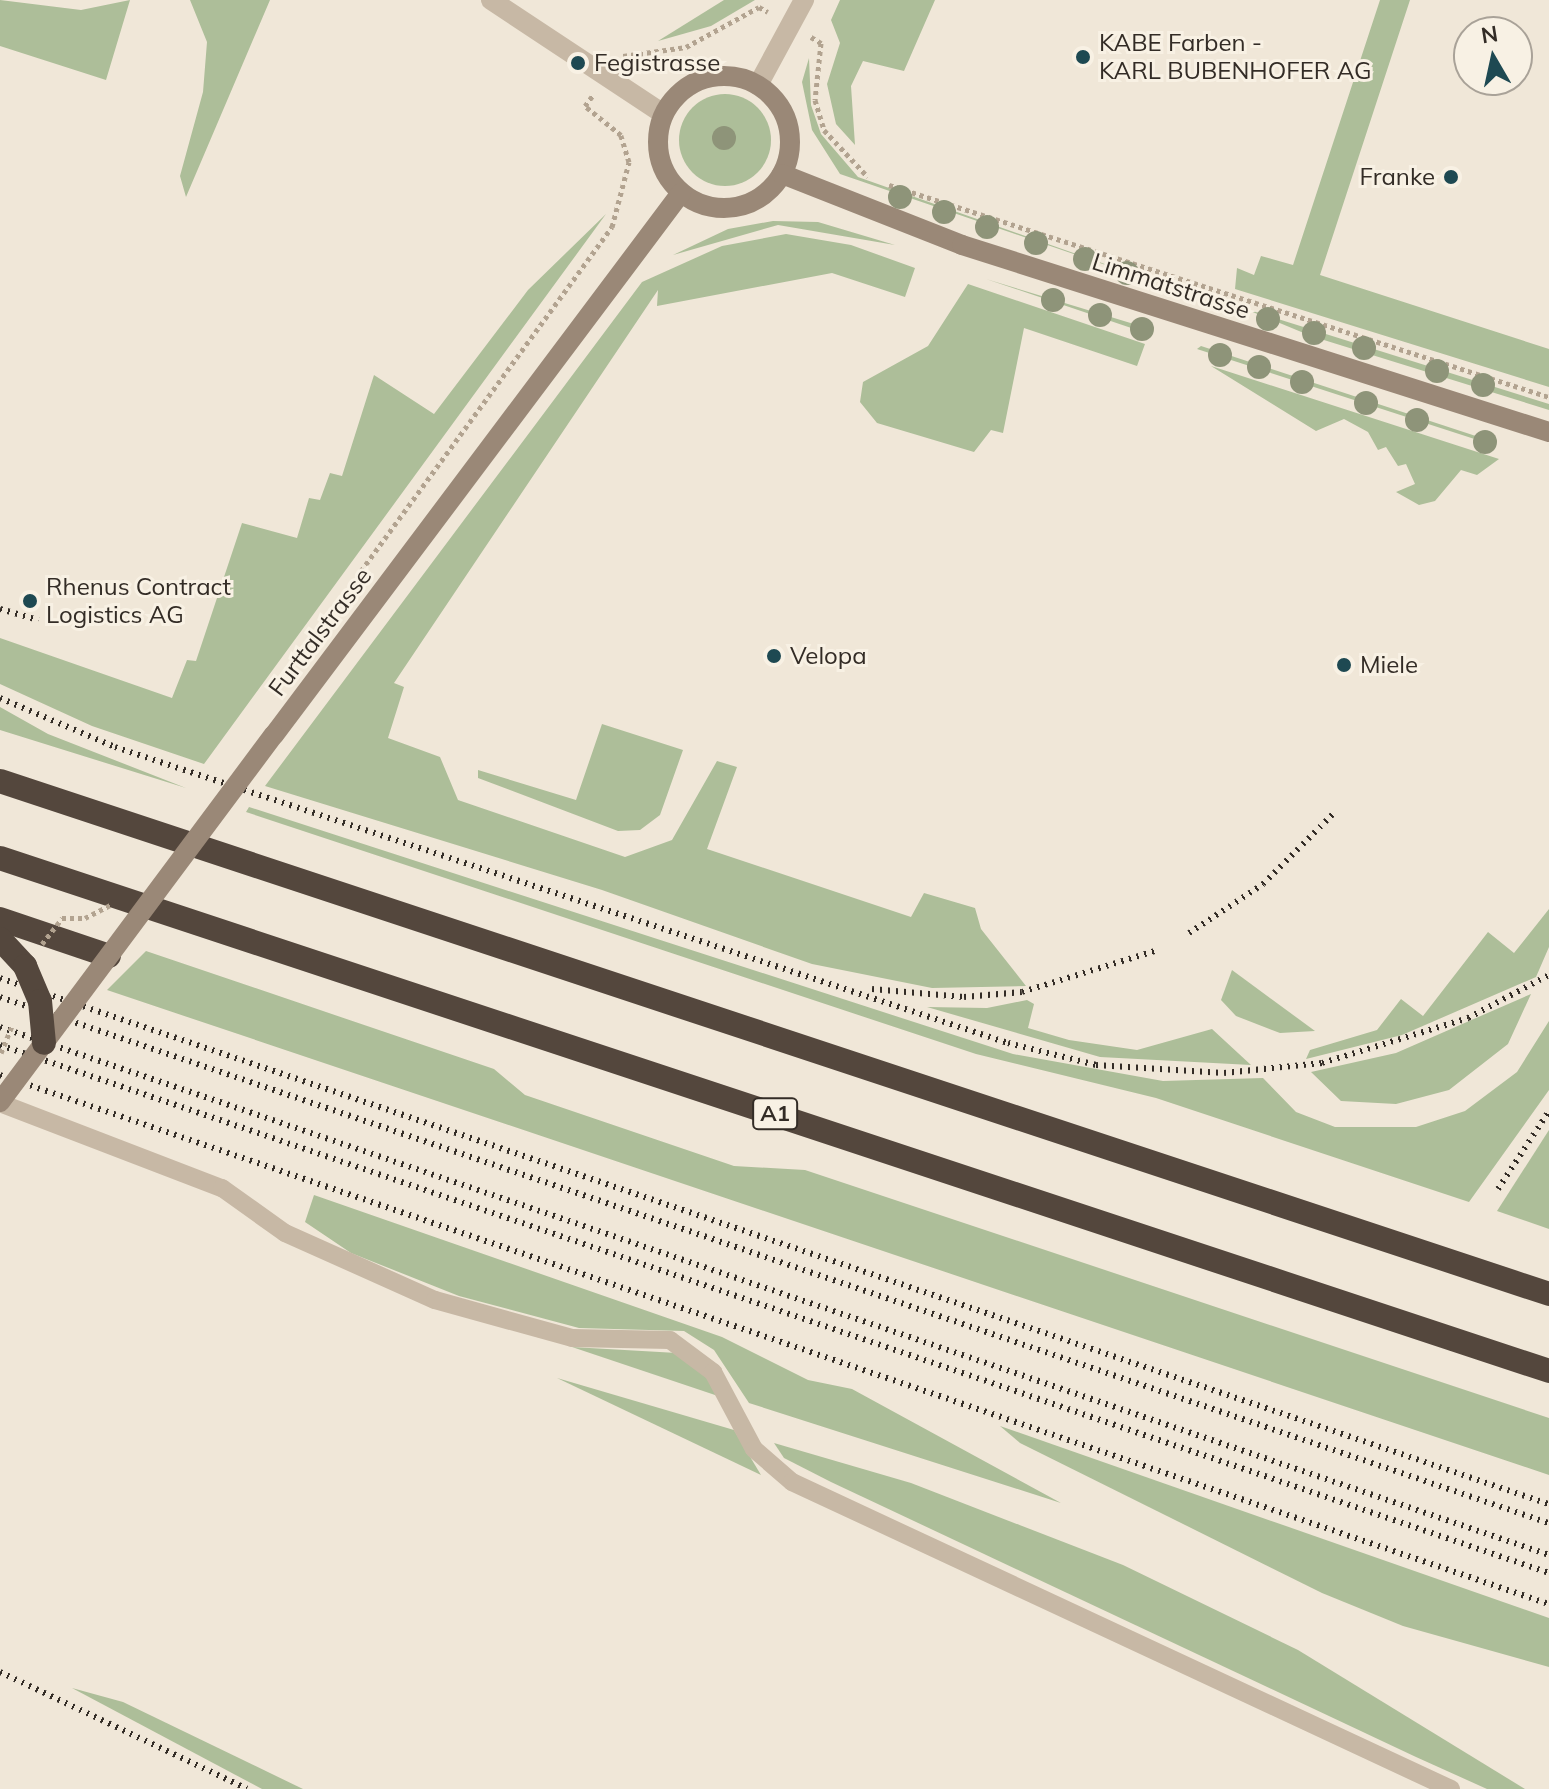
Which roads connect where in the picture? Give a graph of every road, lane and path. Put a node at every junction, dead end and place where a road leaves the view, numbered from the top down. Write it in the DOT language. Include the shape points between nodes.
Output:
graph roads {
  1 [pos="491,0"];
  2 [pos="804,0"];
  3 [pos="759,7"];
  4 [pos="821,43"];
  5 [pos="622,56"];
  6 [pos="758,85"];
  7 [pos="585,106"];
  8 [pos="663,114"];
  9 [pos="782,174"];
  10 [pos="681,193"];
  11 [pos="1549,397"];
  12 [pos="1549,432"];
  13 [pos="350,586"];
  14 [pos="0,781"];
  15 [pos="0,858"];
  16 [pos="118,895"];
  17 [pos="62,918"];
  18 [pos="0,919"];
  19 [pos="0,939"];
  20 [pos="109,956"];
  21 [pos="13,1011"];
  22 [pos="44,1043"];
  23 [pos="0,1054"];
  24 [pos="0,1102"];
  25 [pos="1549,1294"];
  26 [pos="1549,1371"];
  27 [pos="1451,1789"];
  1 -- 8 [label="street"];
  2 -- 6 [label="street"];
  3 -- 5 [label="path" via="686,47"];
  4 -- 11 [label="path" via="815,100 824,130 869,178"];
  6 -- 8 [label="main road" via="705,79 676,96"];
  6 -- 9 [label="main road" via="785,115 789,155"];
  7 -- 13 [label="path" via="621,135 628,154 630,183 612,227"];
  8 -- 10 [label="main road" via="659,154"];
  9 -- 10 [label="main road" via="767,192 736,206 701,204"];
  9 -- 12 [label="main road, Limmatstrasse" via="962,245"];
  10 -- 20 [label="main road, Furttalstrasse, bridge"];
  14 -- 25 [label="highway"];
  15 -- 26 [label="highway, A1"];
  16 -- 17 [label="path, bridge" via="85,918"];
  18 -- 20 [label="highway"];
  19 -- 22 [label="highway, bridge" via="25,966 40,1001"];
  20 -- 22 [label="main road, Furttalstrasse, bridge"];
  21 -- 23 [label="path, bridge"];
  22 -- 24 [label="main road, Furttalstrasse, bridge"];
  24 -- 27 [label="lane" via="222,1188 285,1233 435,1300 572,1338 670,1340 713,1372 754,1449 792,1482"];
}
